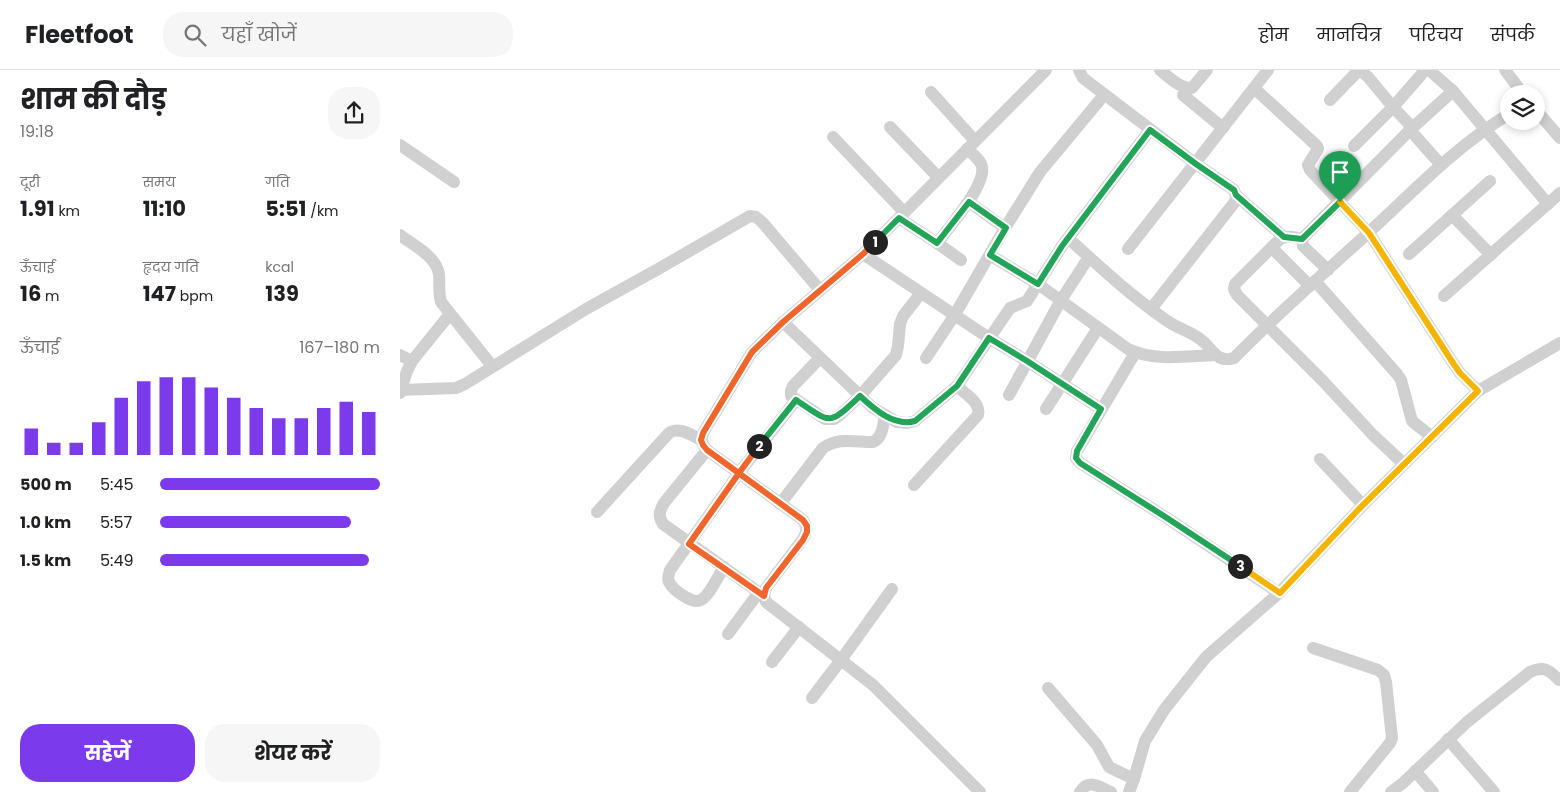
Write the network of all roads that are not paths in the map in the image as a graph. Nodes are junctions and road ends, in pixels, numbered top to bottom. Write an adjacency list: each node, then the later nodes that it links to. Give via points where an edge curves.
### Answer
1 (1046, 70): 28 (street)
2 (1079, 70): 14 (street, via 1083,78)
3 (1160, 70): 4 (street, via 1180,86 1192,88)
4 (1207, 70)
5 (1268, 70): 11 (street)
6 (1360, 70): 16 (street); 17 (street)
7 (1424, 70): 17 (street)
8 (1429, 70): 12 (street)
9 (1505, 70): 10 (street)
10 (1516, 85)
11 (1254, 88): 21 (street); 38 (street, via 1317,146 1308,165 1310,170)
12 (1453, 91): 22 (street); 24 (street)
13 (931, 92): 28 (street)
14 (1104, 95): 23 (street); 42 (street, via 1046,164)
15 (1184, 95): 21 (street)
16 (1330, 100)
17 (1393, 107): 24 (street, via 1409,124); 29 (street)
18 (1500, 119): 22 (street)
19 (1545, 120): 26 (street)
20 (890, 127): 32 (street)
21 (1223, 128): 30 (street)
22 (1484, 129): 31 (street); 39 (street)
23 (1150, 130): 30 (street); 46 (street)
24 (1410, 130): 31 (street); 38 (street)
25 (833, 137): 40 (street)
26 (1560, 138)
27 (400, 144): 34 (street)
28 (971, 145): 32 (street); 37 (street, via 983,168)
29 (1354, 146)
30 (1196, 164): 36 (street, via 1234,190); 50 (street)
31 (1441, 166): 43 (street)
32 (938, 177): 40 (street)
33 (1490, 181): 41 (street)
34 (454, 182)
35 (1560, 193): 39 (street)
36 (1236, 195): 45 (street); 64 (street, via 1234,203)
37 (969, 202): 42 (street); 48 (street)
38 (1340, 202): 43 (street); 47 (street)
39 (1548, 204): 54 (street)
40 (902, 215): 48 (street); 51 (street)
41 (1452, 215): 52 (street); 54 (street)
42 (1006, 228): 53 (street)
43 (1369, 233): 57 (street); 83 (street, via 1453,363)
44 (400, 235): 65 (street, via 436,265 440,302)
45 (1284, 237): 47 (street); 49 (street)
46 (1068, 238): 55 (street); 58 (street)
47 (1302, 239): 57 (street, via 1303,246)
48 (937, 243): 56 (street)
49 (1272, 248): 59 (street); 68 (street, via 1235,284 1234,289)
50 (1128, 249)
51 (863, 254): 60 (street); 61 (street)
52 (1409, 254)
53 (990, 255): 58 (street); 66 (street)
54 (1491, 255): 62 (street)
55 (1089, 257): 63 (street); 64 (street)
56 (961, 260)
57 (1328, 270): 59 (street)
58 (1038, 284): 63 (street); 70 (street, via 1026,301 1010,308)
59 (1312, 284): 68 (street); 90 (street, via 1397,374 1412,421)
60 (820, 290): 67 (street); 79 (street, via 762,222 756,216 750,216)
61 (921, 293): 66 (street); 85 (street, via 903,316 896,355)
62 (1444, 296)
63 (1061, 300): 69 (street); 78 (street)
64 (1151, 309): 74 (street, via 1200,339)
65 (450, 314): 77 (street); 79 (street)
66 (954, 316): 70 (street); 76 (street)
67 (783, 322): 75 (street); 91 (street, via 752,352 703,433)
68 (1267, 324): 74 (street, via 1234,358 1227,361); 93 (street)
69 (1098, 328): 72 (street); 80 (street)
70 (989, 338): 78 (street); 81 (street)
71 (1560, 343): 83 (street)
72 (1135, 353): 74 (street, via 1166,358); 88 (street)
73 (400, 354): 77 (street)
74 (1215, 355)
75 (820, 358): 85 (street); 86 (street, via 790,391)
76 (926, 358)
77 (412, 361): 82 (street)
78 (1027, 361): 80 (street); 84 (street)
79 (492, 366): 82 (street, via 456,388)
80 (1063, 384): 87 (street); 88 (street)
81 (957, 386): 89 (street, via 915,421 897,422); 95 (street, via 977,404 978,415)
82 (400, 391)
83 (1478, 391): 90 (street)
84 (1009, 395)
85 (860, 396): 86 (street, via 834,419 825,419); 89 (street)
86 (796, 400): 94 (street)
87 (1046, 409)
88 (1101, 409): 102 (street, via 1077,451 1076,458 1080,463)
89 (885, 415): 96 (street, via 878,440 838,441 823,448)
90 (1432, 437): 93 (street)
91 (704, 445): 94 (street); 98 (street, via 673,430); 99 (street, via 660,510 659,518 663,524)
92 (1320, 459): 97 (street)
93 (1404, 464): 97 (street)
94 (739, 473): 96 (street); 99 (street)
95 (914, 485)
96 (780, 504): 103 (street, via 803,520 807,532)
97 (1363, 505): 102 (street)
98 (598, 512)
99 (689, 544): 100 (street); 100 (street, via 668,576 669,582 689,600 702,600)
100 (724, 567): 103 (street)
101 (892, 589): 107 (street)
102 (1280, 593): 114 (street, via 1206,657 1164,710 1145,741)
103 (761, 594): 104 (street, via 766,602); 105 (street)
104 (799, 627): 107 (street); 108 (street)
105 (728, 634)
106 (1313, 648): 120 (street, via 1378,670 1386,682 1392,738)
107 (841, 660): 111 (street); 116 (street, via 873,685)
108 (772, 662)
109 (1559, 680): 112 (street, via 1546,669 1530,672)
110 (1048, 688): 114 (street, via 1097,745 1109,767)
111 (812, 698)
112 (1448, 739): 113 (street); 122 (street)
113 (1415, 771): 115 (street); 121 (street)
114 (1134, 778): 119 (street)
115 (1398, 790)
116 (980, 792)
117 (1080, 792): 118 (street, via 1089,784)
118 (1111, 792)
119 (1129, 792)
120 (1350, 792)
121 (1433, 792)
122 (1494, 792)

